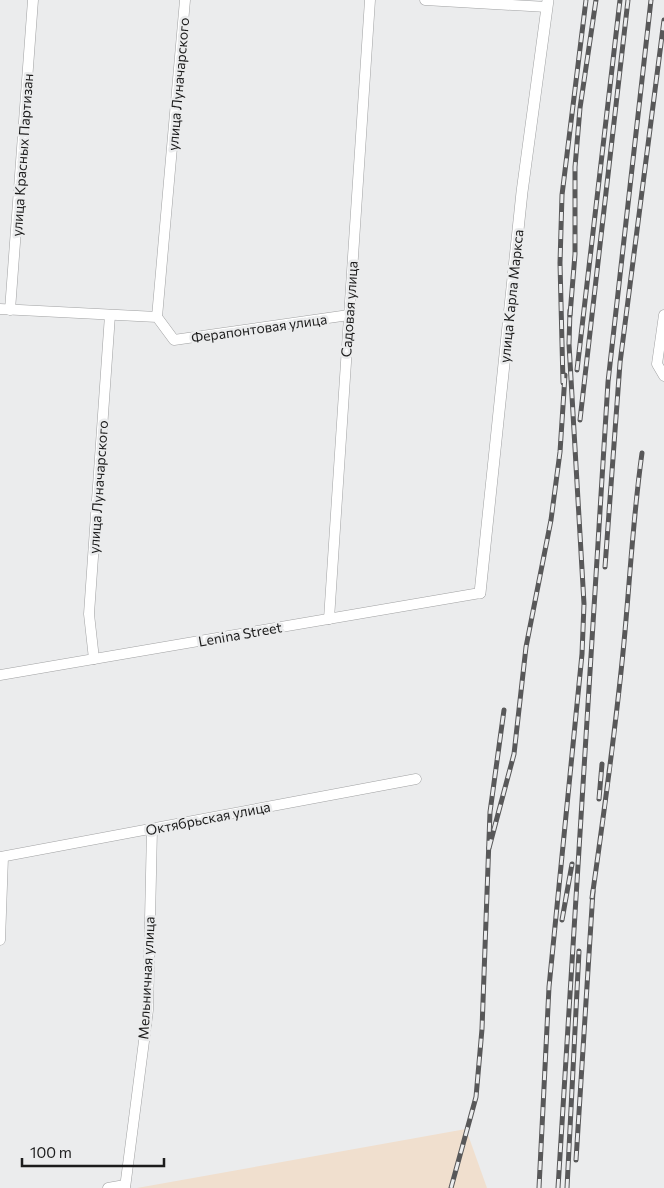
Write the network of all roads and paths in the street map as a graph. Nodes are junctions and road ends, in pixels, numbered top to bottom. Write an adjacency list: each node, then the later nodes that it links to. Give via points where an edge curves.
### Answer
1 (33, 0): 6 (street, улица Красных Партизан)
2 (185, 0): 10 (street, улица Луначарского)
3 (370, 0): 8 (street, Садовая улица)
4 (425, 0): 5 (street)
5 (547, 3): 12 (street, улица Карла Маркса, via 522,192)
6 (5, 310): 7 (street)
7 (110, 315): 10 (street); 14 (street, улица Луначарского, via 89,614)
8 (349, 315): 10 (street, Ферапонтовая улица, via 174,340); 13 (street, Садовая улица)
9 (664, 315): 11 (street, via 657,364)
10 (157, 317)
11 (664, 376)
12 (480, 593): 13 (street, Lenina Street)
13 (329, 619): 14 (street, Lenina Street)
14 (94, 659): 15 (street, Lenina Street)
15 (0, 675)
16 (416, 779): 17 (street, Октябрьская улица)
17 (152, 829): 18 (street, Октябрьская улица); 20 (street, Мельничная улица, via 148,1010)
18 (1, 857): 19 (street)
19 (0, 940)
20 (125, 1187): 21 (street)
21 (108, 1188)

